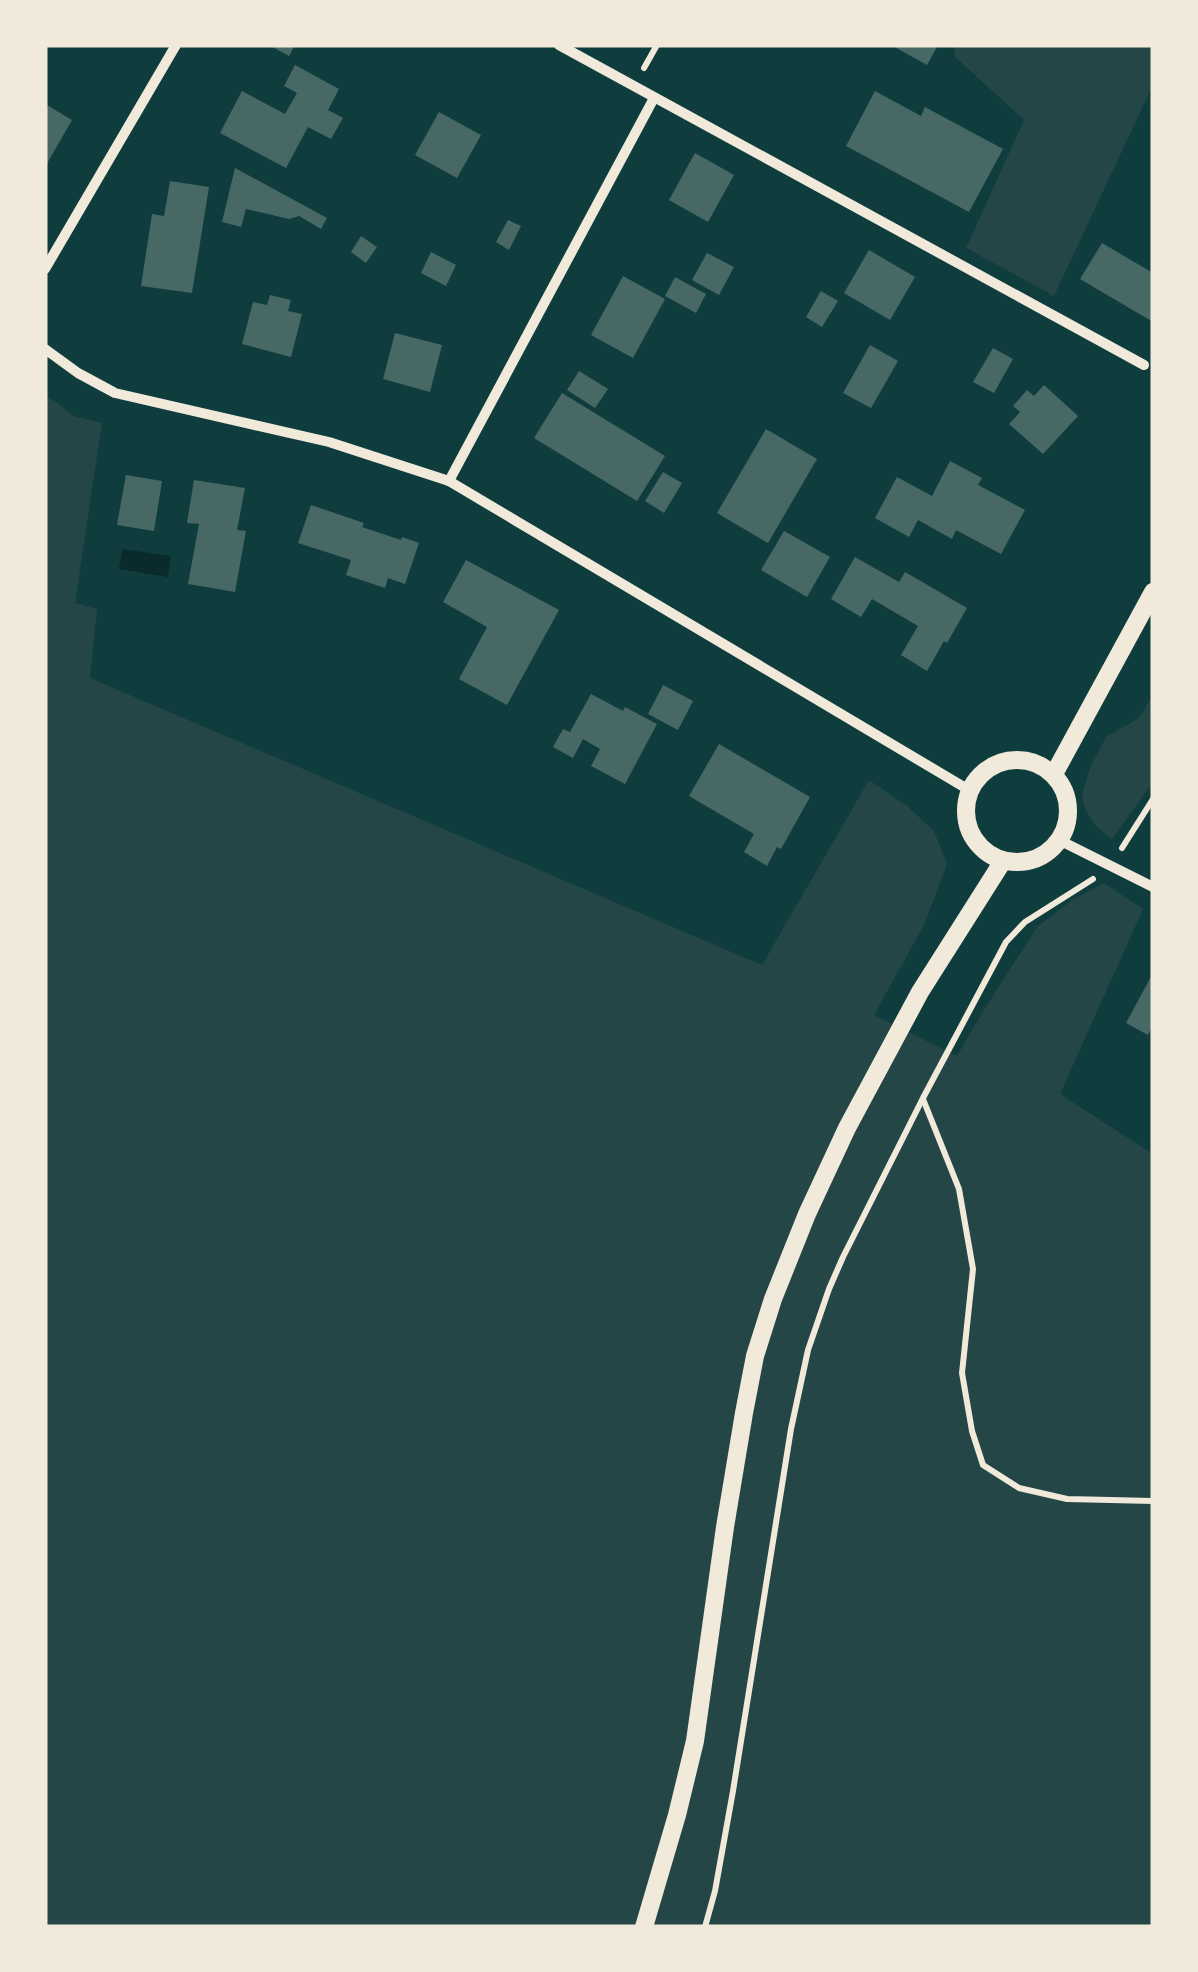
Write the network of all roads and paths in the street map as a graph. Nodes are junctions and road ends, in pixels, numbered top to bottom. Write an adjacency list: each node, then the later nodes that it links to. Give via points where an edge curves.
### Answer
1 (176, 45): 4 (street)
2 (559, 45): 3 (street)
3 (654, 98): 6 (street); 7 (street)
4 (45, 269)
5 (45, 349): 7 (street, via 115,394 329,442)
6 (1144, 365)
7 (449, 481): 10 (street)
8 (1153, 592): 9 (street)
9 (1054, 774): 10 (street, via 1037,763 1007,760 989,767); 12 (street, via 1069,812)
10 (969, 790): 13 (street, via 969,830)
11 (1153, 799): 14 (path)
12 (1059, 840): 13 (street, via 1036,859); 14 (street)
13 (1003, 861): 18 (street, via 920,992 847,1128 773,1300 744,1413 695,1741)
14 (1108, 864): 15 (street); 16 (path, via 1006,942)
15 (1153, 886)
16 (923, 1098): 17 (path, via 959,1189 974,1269 962,1373 983,1465 1019,1488 1068,1499); 19 (path, via 843,1258 808,1350)
17 (1153, 1501)
18 (644, 1927)
19 (705, 1927)

